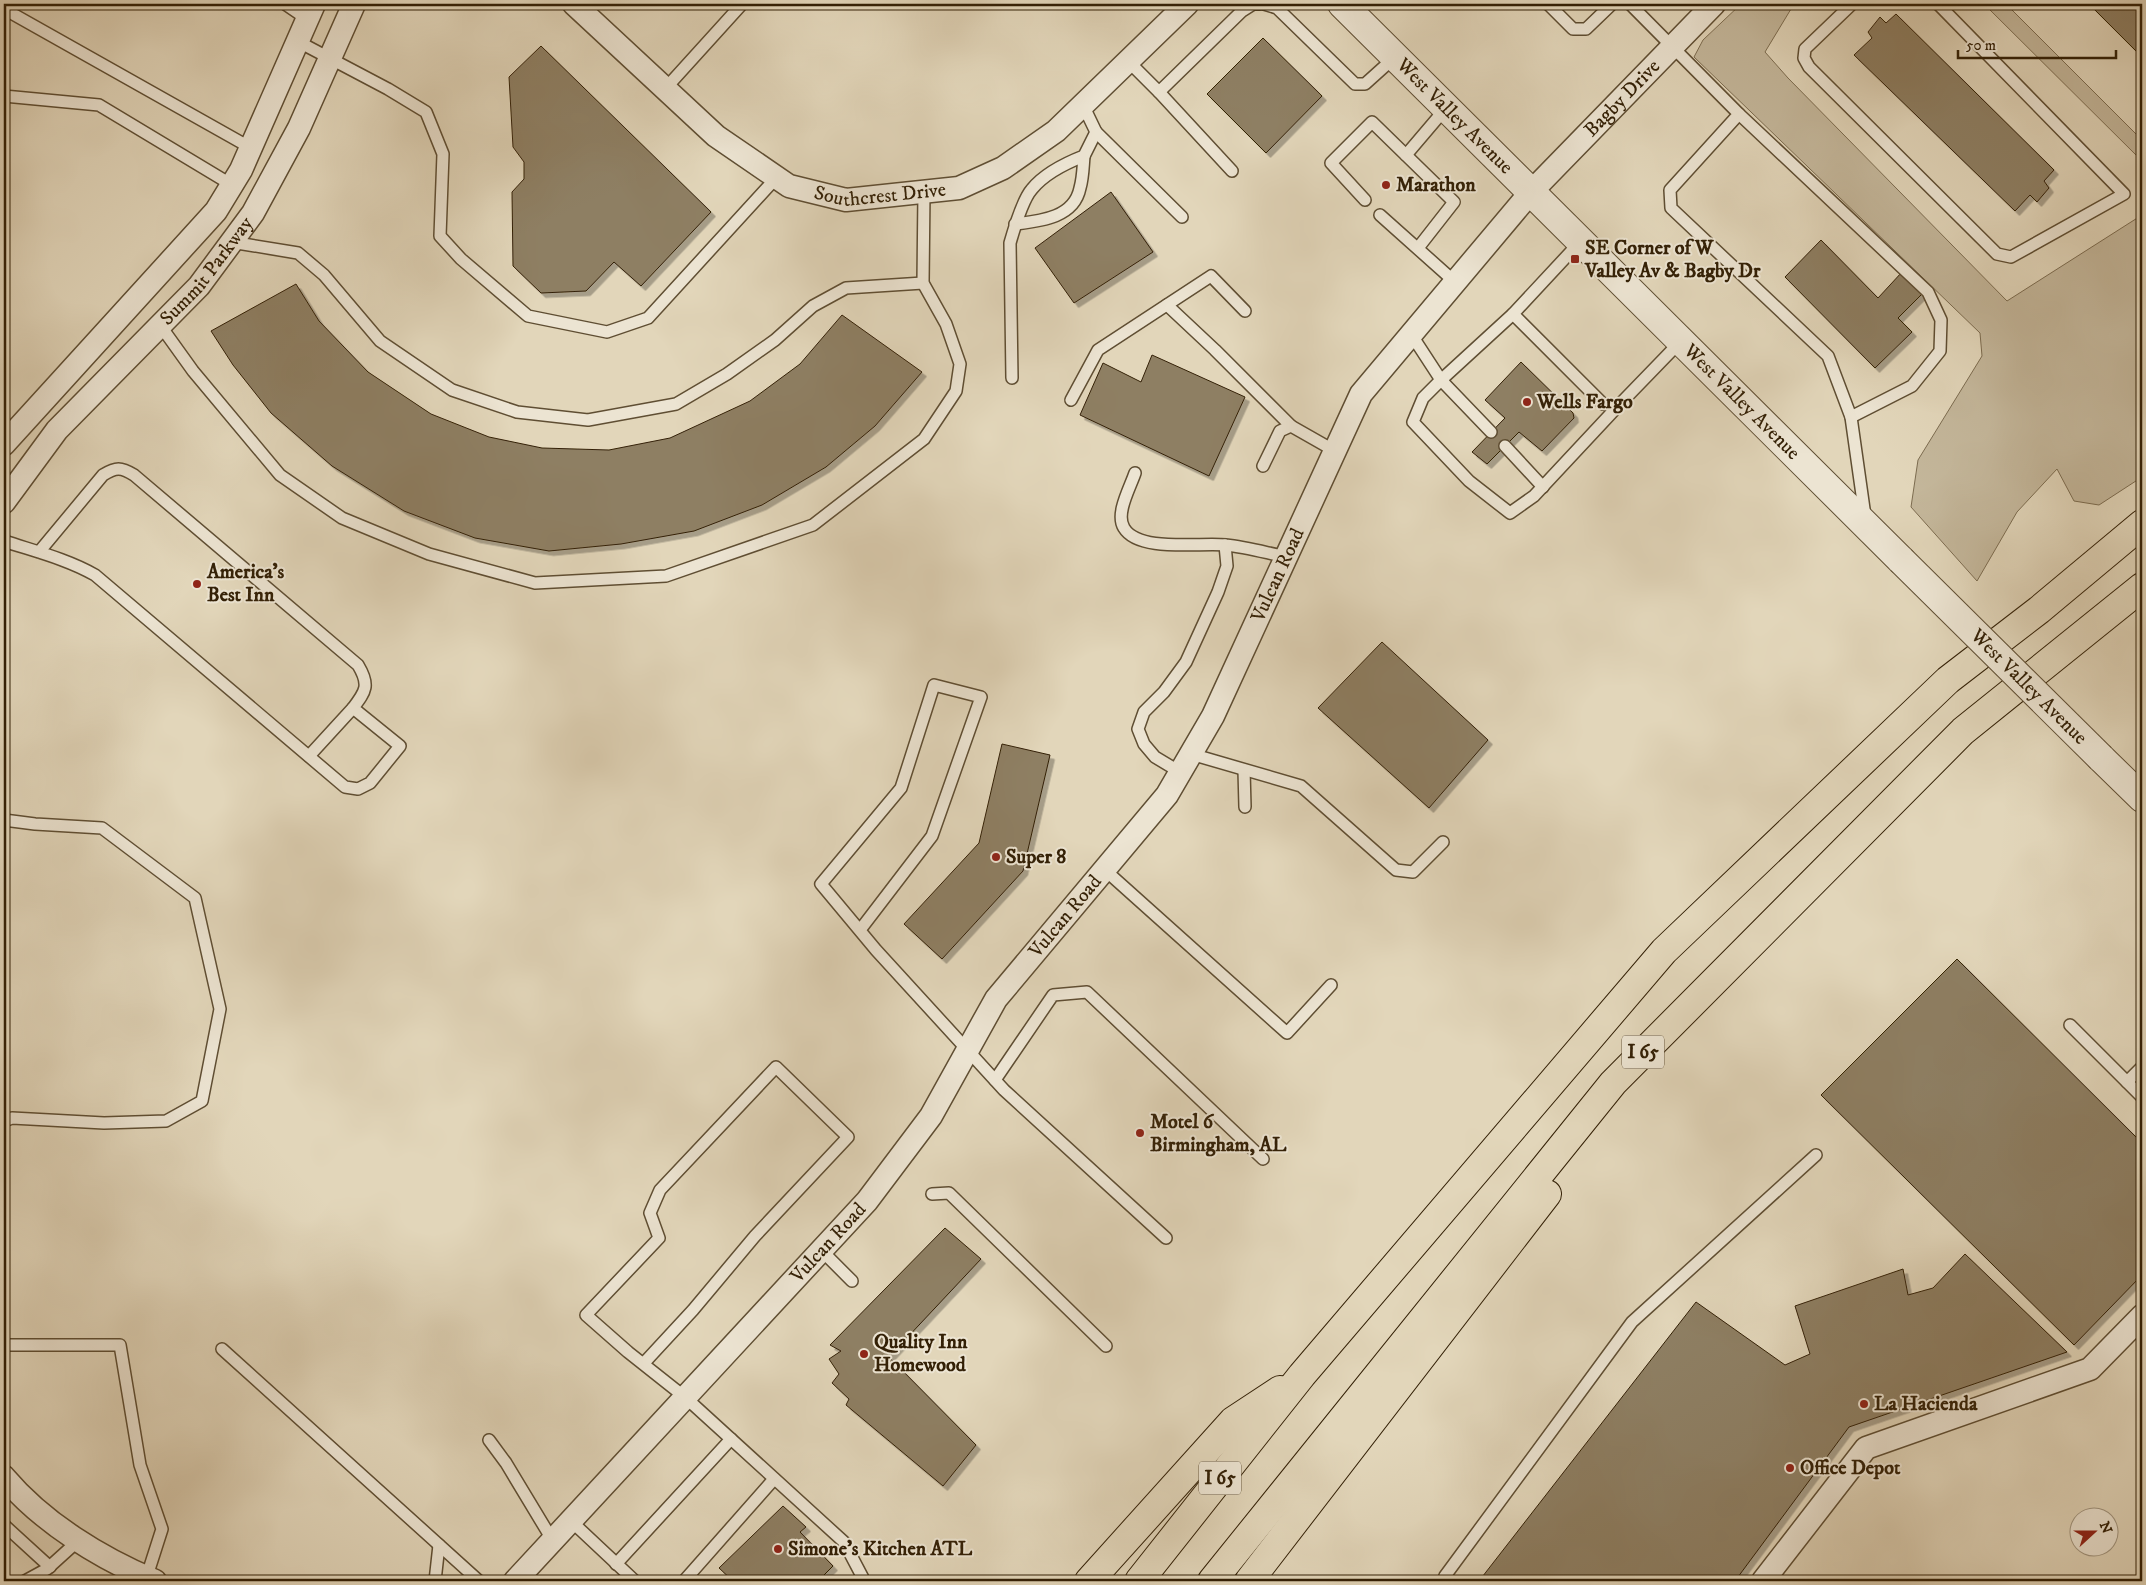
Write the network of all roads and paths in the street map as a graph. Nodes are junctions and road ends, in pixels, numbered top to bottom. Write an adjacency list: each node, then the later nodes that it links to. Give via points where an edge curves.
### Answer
1 (285, 4): 16 (lane)
2 (354, 4): 20 (street, Summit Parkway)
3 (574, 4): 22 (street, Southcrest Drive)
4 (742, 4): 22 (lane)
5 (1187, 4): 21 (street, Southcrest Drive)
6 (1260, 4): 23 (lane, via 1253,4 1242,11)
7 (1264, 4): 19 (lane, via 1276,8 1355,84 1365,84)
8 (1548, 4): 9 (lane, via 1574,29 1586,30)
9 (1612, 4)
10 (1630, 4): 18 (lane)
11 (1714, 4): 18 (street, Bagby Drive)
12 (1852, 4): 13 (lane, via 1804,48 1804,58 1809,67 1997,254 2011,257 2124,194)
13 (1938, 4)
14 (1348, 6): 19 (street, West Valley Avenue)
15 (4, 9): 29 (lane)
16 (311, 11): 17 (street, Summit Parkway)
17 (298, 41): 20 (lane); 29 (street, Summit Parkway)
18 (1673, 47): 27 (lane); 36 (street, Bagby Drive)
19 (1395, 57): 26 (street, West Valley Avenue)
20 (330, 58): 33 (lane, via 426,112 443,154 440,236 461,259 528,316 607,332 648,318); 41 (street, Summit Parkway, via 299,128 253,213)
21 (1128, 61): 23 (lane); 25 (street, Southcrest Drive)
22 (665, 89): 33 (street, Southcrest Drive, via 716,136)
23 (1159, 92): 32 (lane)
24 (4, 96): 34 (lane, via 99,105)
25 (1083, 105): 28 (lane); 35 (street, Southcrest Drive, via 1056,131 1003,168 958,188)
26 (1446, 108): 30 (lane); 36 (street, West Valley Avenue)
27 (1738, 114): 56 (lane, via 1670,190 1671,208 1828,356); 56 (lane, via 1928,292 1941,320 1940,351 1912,386)
28 (1096, 132): 31 (lane); 39 (lane)
29 (251, 148): 34 (street, Summit Parkway)
30 (1406, 155): 37 (lane, via 1372,122 1331,163); 43 (lane, via 1454,202)
31 (1084, 156): 40 (lane, via 1063,165 1031,189); 40 (lane, via 1080,190 1075,202 1050,220)
32 (1232, 171)
33 (776, 178): 35 (street, Southcrest Drive, via 789,186 846,200)
34 (232, 185): 59 (street, Summit Parkway, via 216,211)
35 (924, 192): 45 (lane)
36 (1530, 193): 42 (street, West Valley Avenue); 44 (street, Vulcan Road)
37 (1365, 200)
38 (1380, 215): 43 (lane)
39 (1182, 218)
40 (1015, 224): 52 (lane, via 1010,243)
41 (232, 242): 45 (lane, via 298,253 324,275 380,341 452,390 516,412 588,420 676,404 727,374 776,340 813,306 846,288); 49 (street, Summit Parkway, via 199,286)
42 (1580, 242): 48 (lane); 51 (street, West Valley Avenue)
43 (1418, 248): 44 (lane)
44 (1455, 282): 50 (street, Vulcan Road)
45 (923, 283): 49 (lane, via 946,324 960,364 956,391 924,439 814,526 666,576 535,582 429,554 342,518 280,475 193,371)
46 (1167, 305): 47 (lane, via 1211,276); 54 (lane, via 1098,350); 57 (lane)
47 (1245, 311)
48 (1513, 314): 53 (lane); 55 (lane, via 1603,404)
49 (160, 325): 65 (street, Summit Parkway, via 58,430)
50 (1411, 334): 53 (lane); 61 (street, Vulcan Road, via 1361,394)
51 (1680, 342): 55 (lane); 67 (street, West Valley Avenue)
52 (1012, 378)
53 (1441, 380): 58 (lane); 64 (lane, via 1423,398 1413,422 1468,481 1510,513)
54 (1071, 400)
55 (1619, 405): 64 (lane)
56 (1851, 417): 67 (lane)
57 (1291, 426): 61 (lane); 62 (lane, via 1280,431)
58 (1491, 432)
59 (4, 444)
60 (1505, 446): 64 (lane)
61 (1335, 451): 71 (street, Vulcan Road)
62 (1263, 466)
63 (1135, 473): 69 (lane, via 1120,516 1124,528 1131,535 1163,545)
64 (1542, 487)
65 (4, 502)
66 (2142, 524): 103 (highway, I 65, via 1948,680 1664,950)
67 (1866, 525): 77 (street, West Valley Avenue, bridge)
68 (4, 541): 70 (lane)
69 (1226, 545): 71 (lane); 75 (lane, via 1227,566 1186,662 1144,712 1138,729 1154,758)
70 (39, 552): 73 (lane, via 103,475 113,468 122,468 134,474 358,665 366,684 364,694); 74 (lane, via 95,575)
71 (1286, 557): 75 (street, Vulcan Road, via 1213,716)
72 (2142, 587): 88 (highway, I 65, via 1963,730)
73 (353, 708): 74 (lane); 74 (lane, via 400,746 370,783 358,788 345,787)
74 (309, 756)
75 (1186, 763): 76 (lane); 81 (street, Vulcan Road, via 1167,795)
76 (1244, 770): 78 (lane); 80 (lane, via 1302,786 1396,870 1413,872)
77 (2142, 798)
78 (1245, 807)
79 (4, 820): 91 (lane, via 102,828 195,898 220,1009 202,1101 166,1121 104,1123 12,1118)
80 (1443, 842)
81 (1105, 870): 83 (lane, via 1286,1033); 85 (street, Vulcan Road, via 996,999)
82 (860, 930): 82 (lane, via 821,884 901,788 934,685 981,697 932,836); 85 (lane)
83 (1330, 985)
84 (2070, 1026): 89 (lane)
85 (968, 1050): 87 (lane); 96 (street, Vulcan Road, via 931,1116 867,1201)
86 (2142, 1067): 89 (lane)
87 (995, 1080): 93 (lane, via 1053,995 1086,992); 95 (lane)
88 (1613, 1082): 126 (highway, I 65); 127 (highway, via 1555,1184)
89 (2127, 1082): 90 (lane)
90 (2142, 1097)
91 (4, 1121)
92 (1816, 1155): 128 (lane, via 1632,1322)
93 (1263, 1159)
94 (932, 1194): 100 (lane, via 950,1194)
95 (1166, 1238)
96 (821, 1250): 97 (lane); 104 (street, Vulcan Road)
97 (852, 1281)
98 (2142, 1316): 129 (street, via 2090,1369 1866,1448)
99 (4, 1345): 116 (lane, via 120,1345 140,1465 162,1528)
100 (1106, 1346)
101 (222, 1348): 113 (lane)
102 (644, 1363): 102 (lane, via 586,1315 659,1238 650,1213 660,1190 776,1067 848,1137 755,1236); 104 (lane)
103 (1302, 1375): 124 (highway, via 1233,1421); 125 (highway, I 65)
104 (686, 1398): 105 (lane); 109 (street, Vulcan Road)
105 (731, 1439): 107 (lane); 114 (lane)
106 (489, 1440): 112 (lane)
107 (774, 1479): 122 (lane); 123 (lane, via 844,1542)
108 (6, 1485): 111 (street)
109 (571, 1521): 112 (street, Vulcan Road); 114 (lane)
110 (4, 1524): 115 (lane)
111 (79, 1540): 115 (lane); 116 (street)
112 (553, 1541): 120 (street, Vulcan Road)
113 (439, 1545): 118 (lane); 119 (lane)
114 (616, 1564): 121 (lane)
115 (50, 1567): 117 (lane)
116 (149, 1580)
117 (25, 1581)
118 (436, 1581)
119 (480, 1581)
120 (515, 1581)
121 (635, 1581)
122 (684, 1581)
123 (862, 1581)
124 (1090, 1581)
125 (1139, 1581)
126 (1212, 1581)
127 (1249, 1581)
128 (1443, 1581)
129 (1763, 1581)

